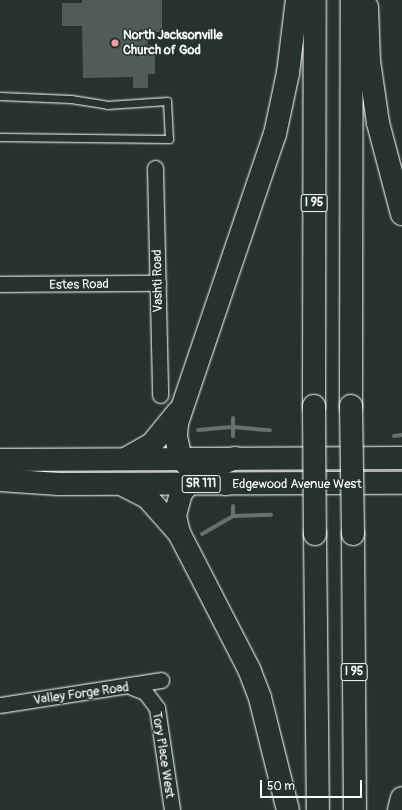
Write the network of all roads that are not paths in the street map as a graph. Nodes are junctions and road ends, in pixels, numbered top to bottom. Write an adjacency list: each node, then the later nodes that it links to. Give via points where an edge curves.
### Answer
1 (297, 0): 12 (main road, via 288,73 275,134)
2 (315, 0): 29 (main road, I 95, bridge, via 314,406)
3 (352, 0): 30 (main road, I 95, bridge, via 351,406)
4 (367, 0): 8 (main road, via 372,92 384,153)
5 (0, 96): 6 (lane, via 71,99 107,105 167,101 169,139)
6 (0, 137)
7 (155, 168): 9 (street, Vashti Road)
8 (402, 214)
9 (158, 283): 10 (street, Estes Road); 11 (street, Vashti Road)
10 (0, 284)
11 (160, 395)
12 (183, 405): 13 (main road, via 176,437); 16 (main road, via 152,444)
13 (181, 458): 14 (main road, Edgewood Avenue West / SR 111); 16 (main road, Edgewood Avenue West / SR 111); 18 (main road)
14 (235, 458): 15 (main road, Edgewood Avenue West / SR 111); 18 (main road)
15 (402, 458)
16 (125, 459): 17 (main road, Edgewood Avenue West / SR 111)
17 (0, 460)
18 (192, 479): 20 (main road, Edgewood Avenue West / SR 111, via 226,484); 21 (main road, SR 111); 22 (main road, via 177,504 175,516)
19 (0, 480): 21 (main road, SR 111)
20 (402, 483)
21 (121, 484): 22 (main road, via 147,497)
22 (179, 532): 28 (main road, via 249,669 260,698)
23 (161, 680): 24 (street, Valley Forge Road)
24 (132, 687): 25 (street, Valley Forge Road); 27 (street, Tory Place West, via 145,692 157,708)
25 (0, 706)
26 (402, 798): 31 (main road)
27 (172, 810)
28 (288, 810)
29 (318, 810)
30 (355, 810)
31 (399, 810)

